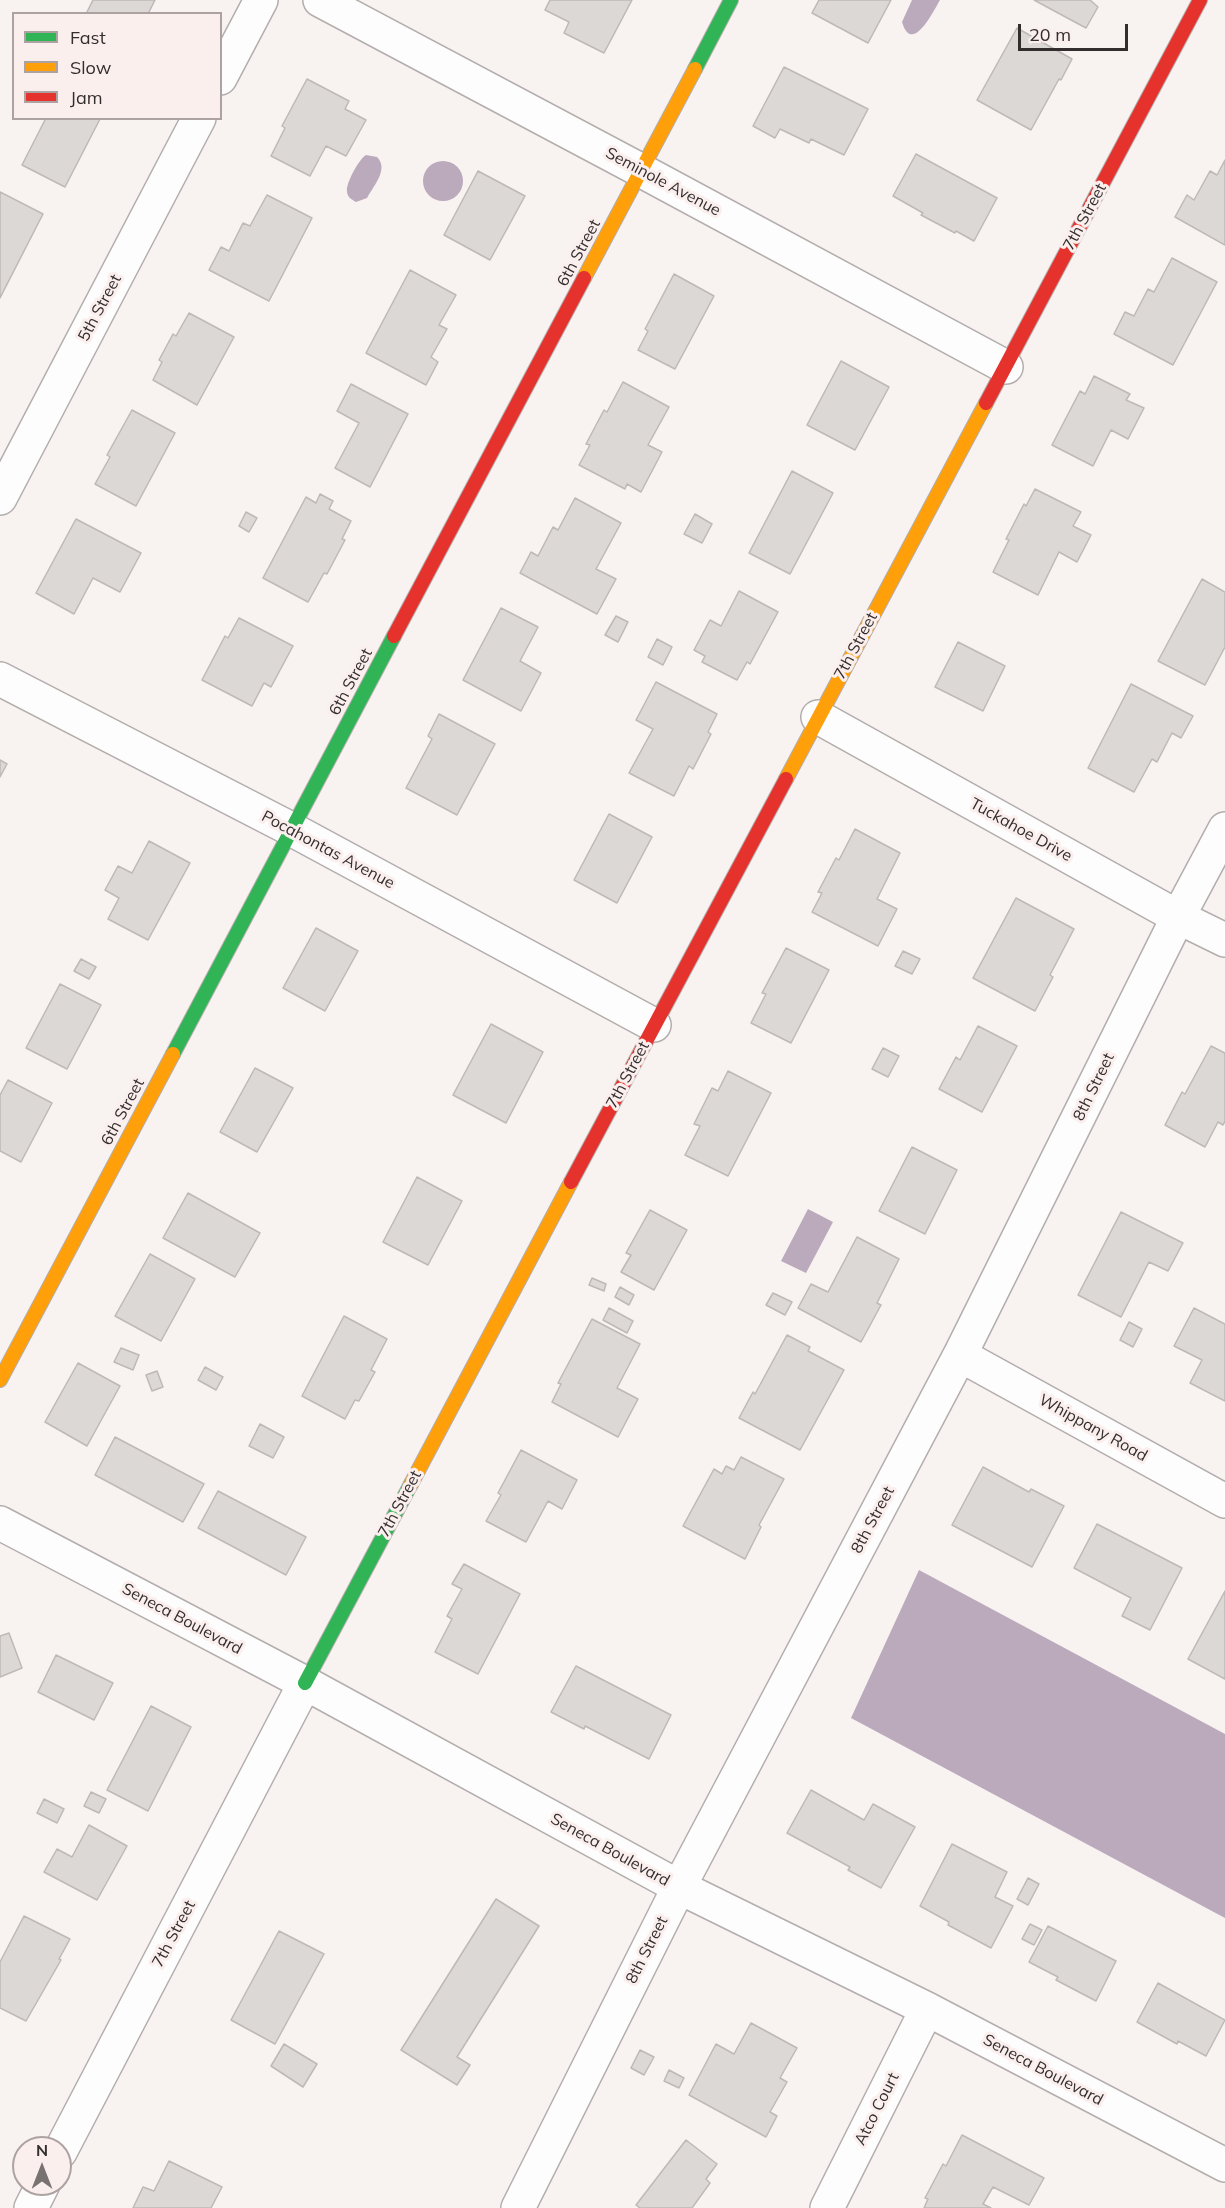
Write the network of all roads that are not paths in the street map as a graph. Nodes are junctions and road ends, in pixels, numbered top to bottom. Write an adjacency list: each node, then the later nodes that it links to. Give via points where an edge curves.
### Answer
1 (261, 0): 5 (street)
2 (320, 0): 7 (street, Seminole Avenue)
3 (731, 0): 7 (street, 6th Street)
4 (1200, 0): 8 (street, 7th Street)
5 (222, 74)
6 (198, 120): 9 (street, 5th Street)
7 (642, 171): 8 (street, Seminole Avenue); 12 (street, 6th Street)
8 (1006, 367): 11 (street, 7th Street)
9 (0, 498)
10 (0, 679): 12 (street, Pocahontas Avenue)
11 (818, 717): 14 (street, Tuckahoe Drive); 16 (street, 7th Street)
12 (291, 829): 16 (street, Pocahontas Avenue); 18 (street, 6th Street)
13 (1225, 830): 14 (street, 8th Street)
14 (1178, 917): 15 (street, Tuckahoe Drive); 17 (street, 8th Street)
15 (1225, 940)
16 (654, 1025): 21 (street, 7th Street)
17 (960, 1355): 19 (street, Whippany Road); 22 (street, 8th Street)
18 (0, 1380)
19 (1225, 1500)
20 (0, 1523): 21 (street, Seneca Boulevard)
21 (305, 1683): 22 (street, Seneca Boulevard); 24 (street, 7th Street)
22 (679, 1887): 23 (street, Seneca Boulevard); 26 (street, 8th Street)
23 (927, 2009): 25 (street, Seneca Boulevard); 27 (street, Atco Court)
24 (68, 2136)
25 (1225, 2165)
26 (518, 2208)
27 (827, 2208)

